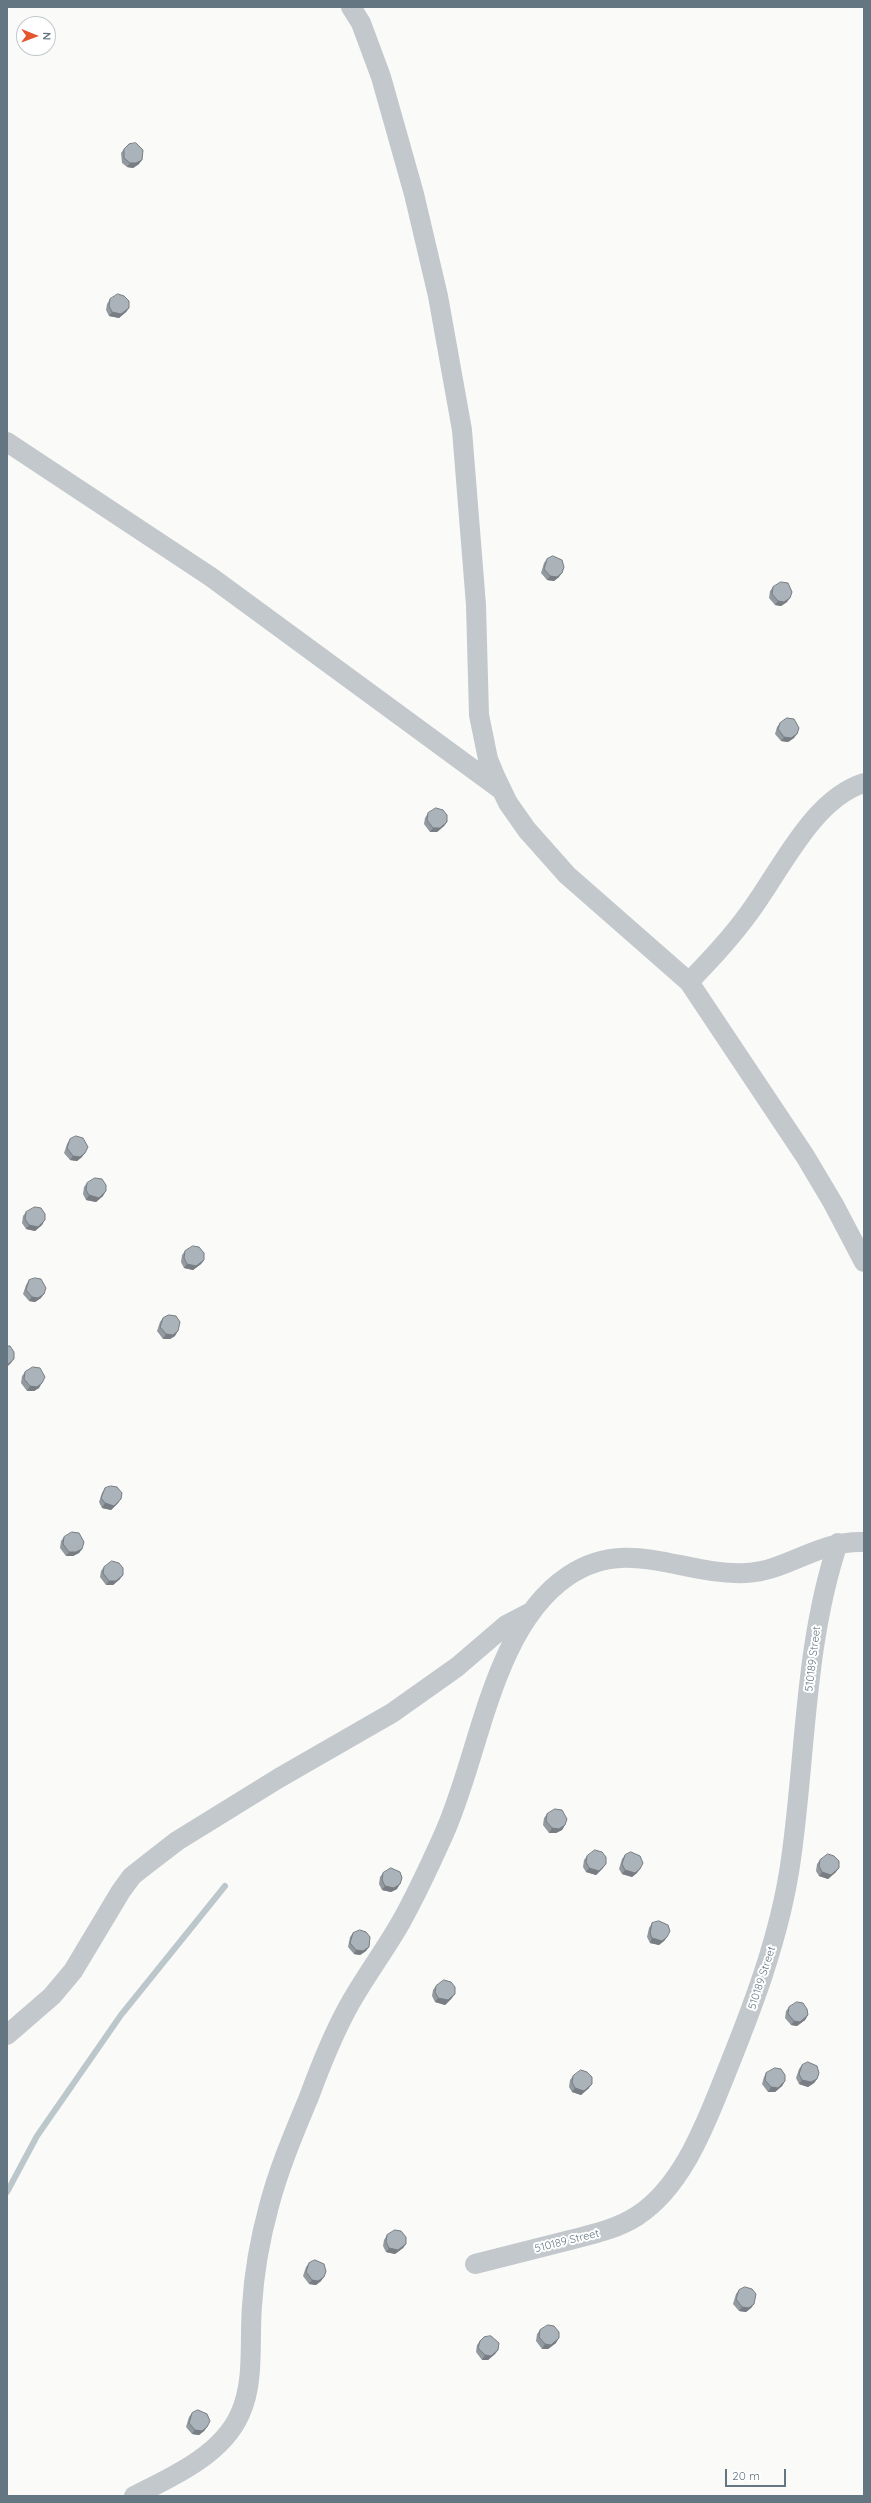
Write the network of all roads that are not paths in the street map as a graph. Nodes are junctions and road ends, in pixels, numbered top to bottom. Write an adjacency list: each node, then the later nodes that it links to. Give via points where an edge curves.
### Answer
1 (351, 7): 4 (street, via 362,23 380,77 414,194 438,296 462,430 470,500 479,715 488,759)
2 (7, 442): 4 (street, via 211,577)
3 (864, 783): 5 (street, via 842,794 812,822 728,941)
4 (502, 791): 5 (street, via 527,830 567,875)
5 (689, 982): 6 (street, via 805,1156 834,1203)
6 (864, 1262)
7 (864, 1542): 8 (street)
8 (838, 1544): 9 (street, via 807,1553 764,1571 747,1573 715,1571 622,1556 606,1558 568,1575 546,1593); 11 (street, 510189 Street, via 820,1605 791,1860 782,1913 751,2010 703,2130 667,2189 652,2205 635,2217 606,2231)
9 (530, 1612): 10 (street, via 506,1625 423,1693 279,1778 177,1841 146,1864 132,1876 121,1891 73,1971 56,1991); 12 (street, via 505,1660 442,1838 403,1919 340,2022 279,2171 261,2239 255,2274 250,2374 240,2415 229,2433 192,2465)
10 (7, 2035)
11 (475, 2264)
12 (134, 2496)

